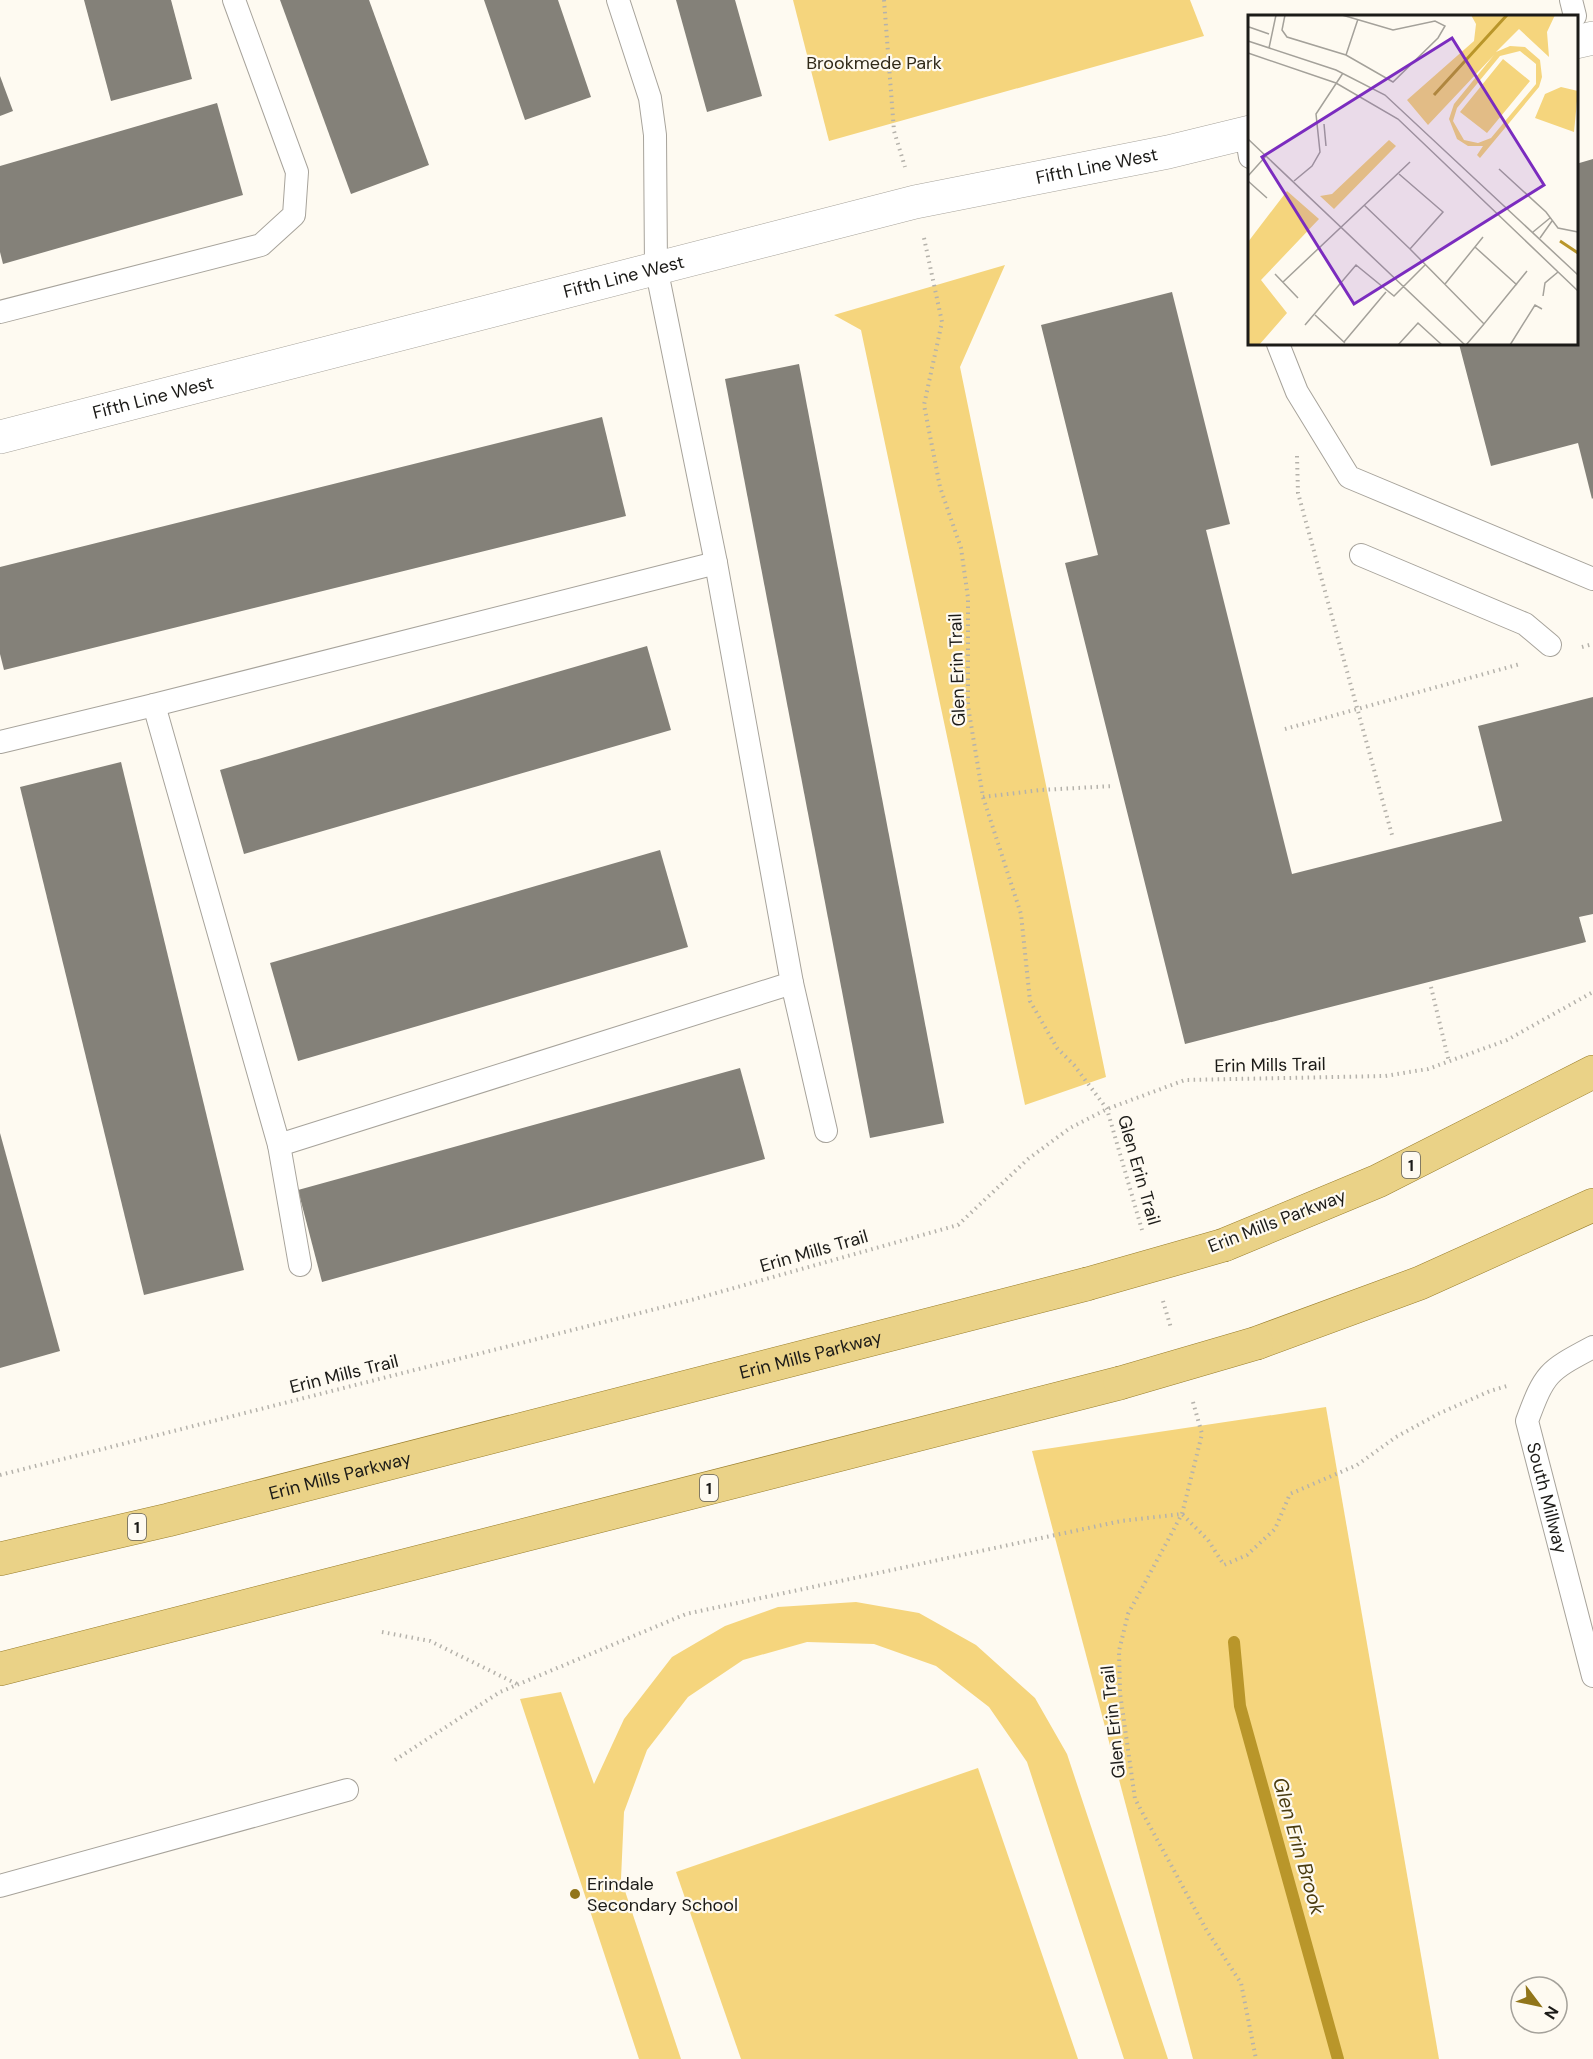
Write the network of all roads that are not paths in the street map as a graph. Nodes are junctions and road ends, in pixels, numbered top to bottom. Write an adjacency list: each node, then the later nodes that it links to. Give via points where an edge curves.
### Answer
1 (234, 0): 7 (lane, via 297,172 294,215 261,244)
2 (618, 0): 6 (lane, via 650,98 655,135)
3 (1570, 0): 4 (lane)
4 (1575, 15)
5 (1248, 141): 6 (street, Fifth Line West, via 1168,152 915,202)
6 (656, 267): 9 (street, Fifth Line West); 11 (lane)
7 (0, 312)
8 (1278, 345): 12 (lane, via 1297,392 1349,477)
9 (0, 436)
10 (1361, 555): 13 (lane, via 1525,624)
11 (716, 563): 14 (lane); 16 (lane)
12 (1593, 579)
13 (1560, 647)
14 (154, 705): 15 (lane); 19 (lane)
15 (0, 742)
16 (792, 983): 18 (lane); 19 (lane)
17 (1593, 1072): 23 (main road, Erin Mills Parkway / 1, bridge, via 1378,1181 1224,1245 1087,1284 168,1520)
18 (826, 1131)
19 (279, 1144): 21 (lane)
20 (1593, 1205): 24 (main road, 1, bridge, via 1420,1283 1257,1343 1120,1383)
21 (300, 1265)
22 (1593, 1347): 25 (lane, South Millway, via 1556,1366 1540,1384 1527,1420)
23 (0, 1559)
24 (0, 1668)
25 (1593, 1676)
26 (347, 1791): 27 (lane)
27 (0, 1886)

